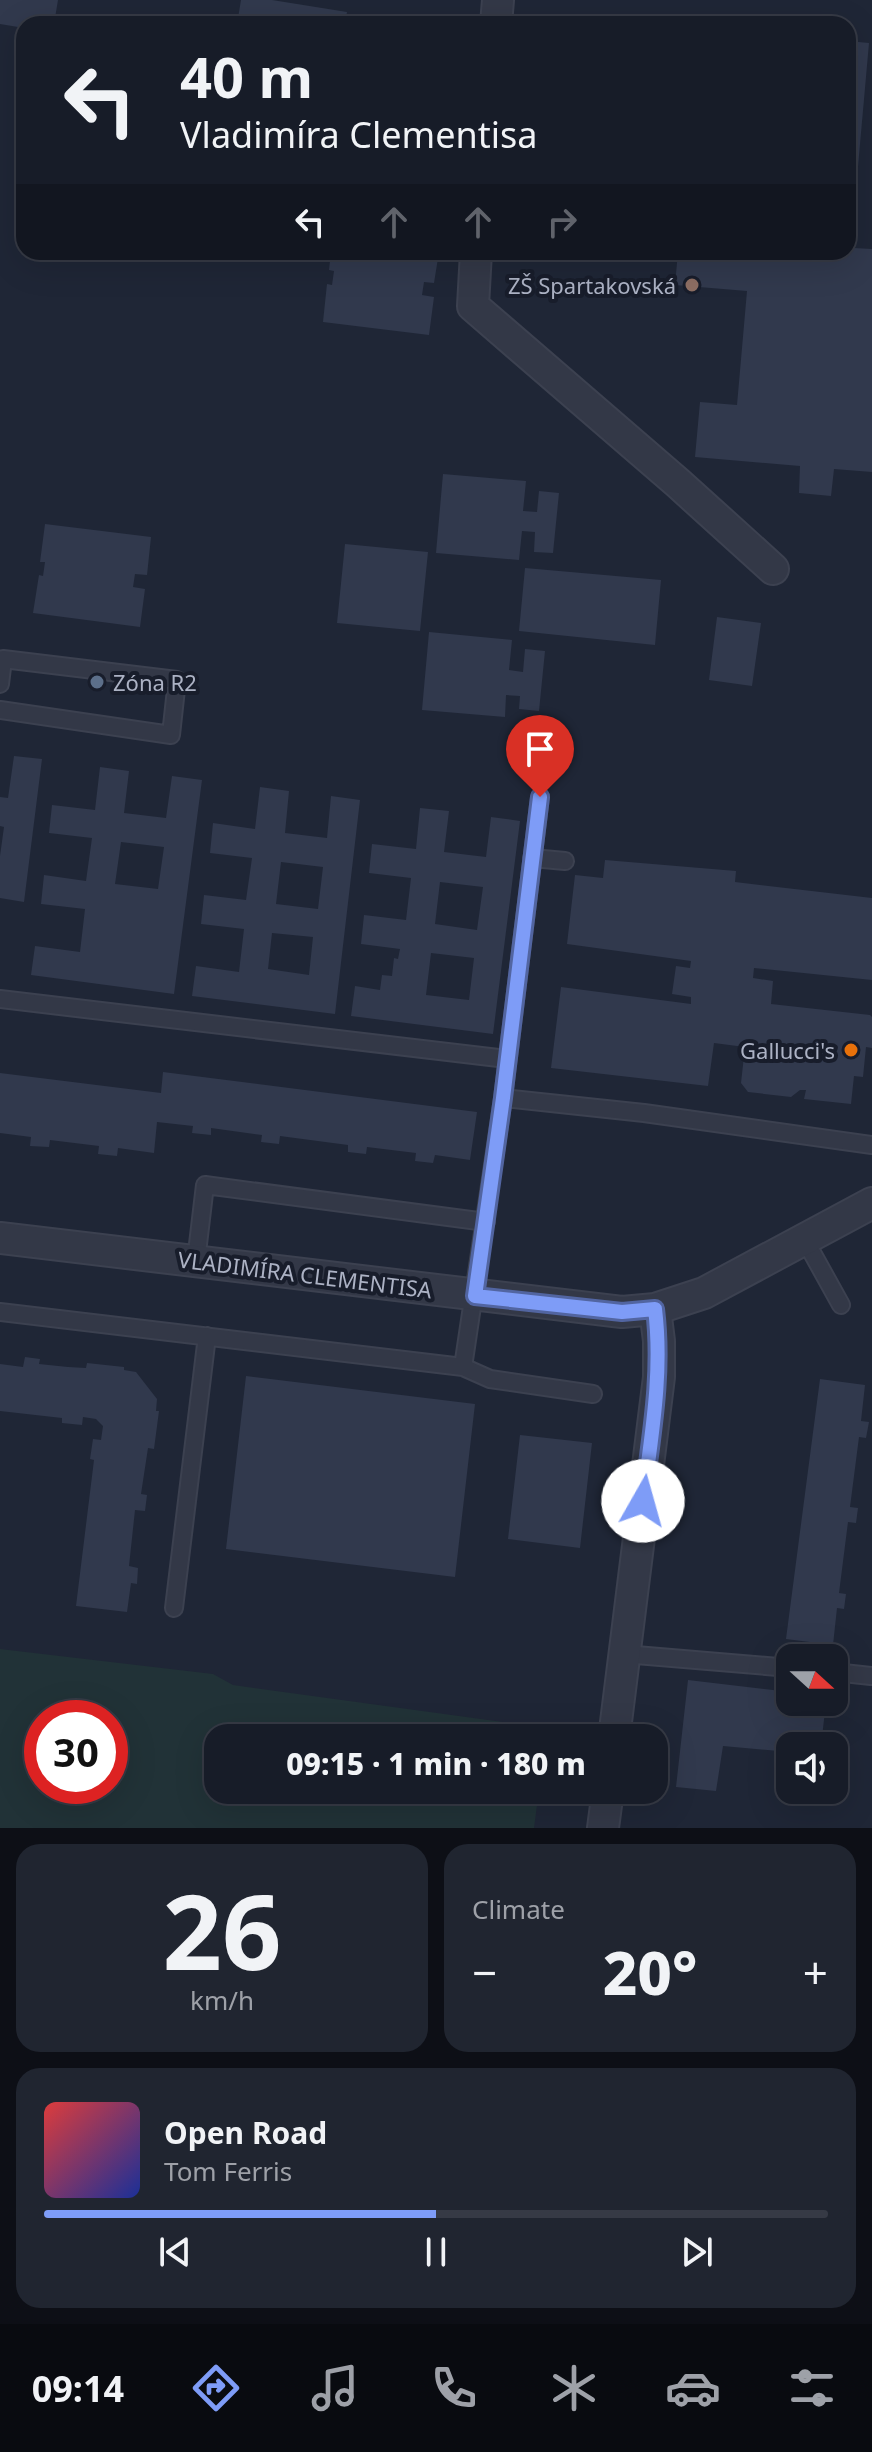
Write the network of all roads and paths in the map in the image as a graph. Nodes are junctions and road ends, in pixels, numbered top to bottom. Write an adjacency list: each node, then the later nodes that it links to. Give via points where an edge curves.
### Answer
1 (476, 260): 2 (street, via 473,306)
2 (773, 569)
3 (0, 684): 4 (lane, via 3,659 177,680 171,735)
4 (0, 710)
5 (540, 797): 6 (lane)
6 (532, 858): 7 (lane); 9 (lane)
7 (565, 861)
8 (0, 999): 9 (lane)
9 (507, 1059): 10 (lane)
10 (503, 1098): 11 (lane); 13 (lane)
11 (872, 1145)
12 (872, 1203): 15 (street, VLADIMÍRA CLEMENTISA)
13 (486, 1222): 16 (lane, via 205,1185); 17 (lane)
14 (0, 1238): 16 (street, VLADIMÍRA CLEMENTISA)
15 (805, 1240): 18 (lane); 19 (street, VLADIMÍRA CLEMENTISA, via 704,1293)
16 (196, 1261): 17 (street, VLADIMÍRA CLEMENTISA)
17 (475, 1296): 19 (street, VLADIMÍRA CLEMENTISA, via 622,1312); 22 (lane)
18 (841, 1305)
19 (655, 1309): 25 (street, via 659,1377)
20 (0, 1312): 21 (lane)
21 (207, 1336): 22 (lane); 24 (lane)
22 (463, 1367): 23 (lane, via 490,1379)
23 (593, 1394)
24 (174, 1608)
25 (624, 1654): 26 (lane); 29 (street)
26 (776, 1667)
27 (848, 1674): 28 (lane)
28 (871, 1676)
29 (616, 1724)
30 (606, 1804): 31 (street)
31 (603, 1828)

